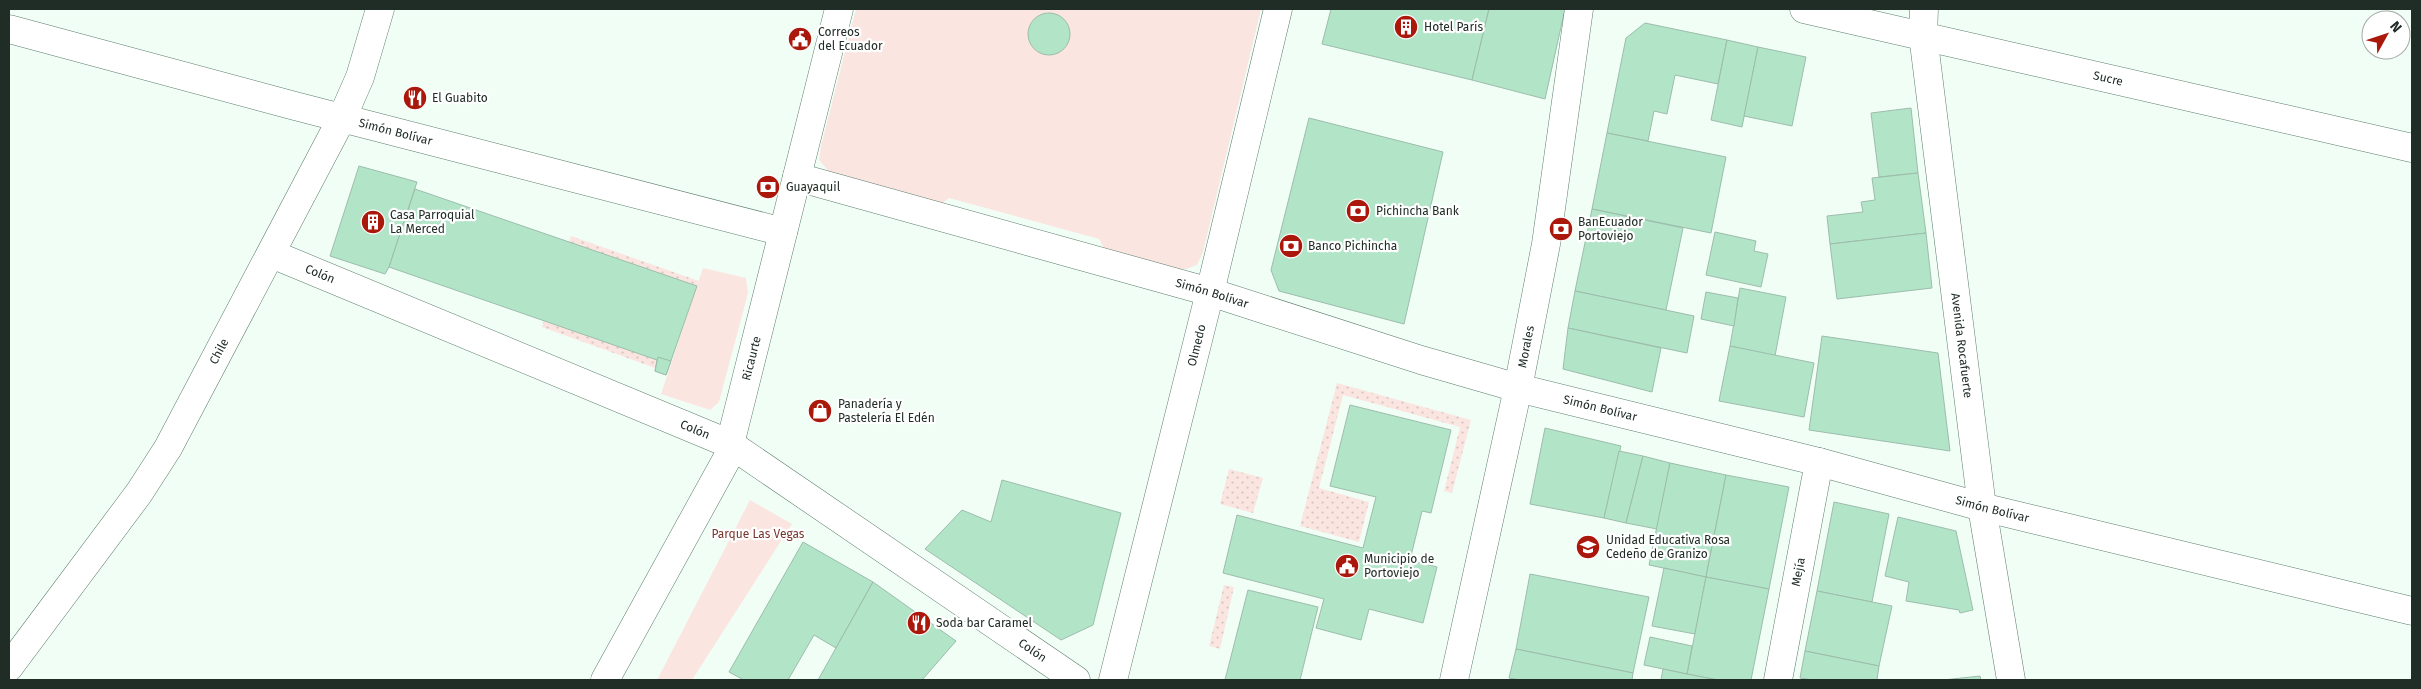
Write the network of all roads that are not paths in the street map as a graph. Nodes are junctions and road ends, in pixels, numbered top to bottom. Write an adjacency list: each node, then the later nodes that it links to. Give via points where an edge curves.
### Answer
1 (380, 9): 8 (street, Chile, via 360,77)
2 (839, 9): 10 (street, Ricaurte)
3 (1278, 9): 13 (street, Olmedo)
4 (1579, 9): 14 (street, Morales, via 1546,244)
5 (1804, 9): 6 (street, Sucre)
6 (1923, 22): 9 (street, Sucre); 17 (street, Avenida Rocafuerte)
7 (9, 29): 8 (street, Simón Bolívar)
8 (342, 118): 11 (street, Simón Bolívar); 12 (street, Chile)
9 (2412, 148)
10 (797, 177): 11 (street, Ricaurte); 13 (street, Simón Bolívar)
11 (783, 232): 15 (street, Ricaurte)
12 (272, 254): 15 (street, Colón); 19 (street, Chile, via 154,472)
13 (1210, 292): 14 (street, Simón Bolívar); 22 (street, Olmedo)
14 (1518, 388): 16 (street, Simón Bolívar); 23 (street, Morales)
15 (732, 445): 20 (street, Colón); 21 (street, Ricaurte)
16 (1820, 462): 17 (street, Simón Bolívar); 24 (street, Mejía)
17 (1982, 507): 18 (street, Simón Bolívar); 25 (street, Avenida Rocafuerte)
18 (2412, 611)
19 (9, 667)
20 (1058, 676)
21 (605, 680)
22 (1113, 680)
23 (1454, 680)
24 (1778, 680)
25 (2011, 680)

